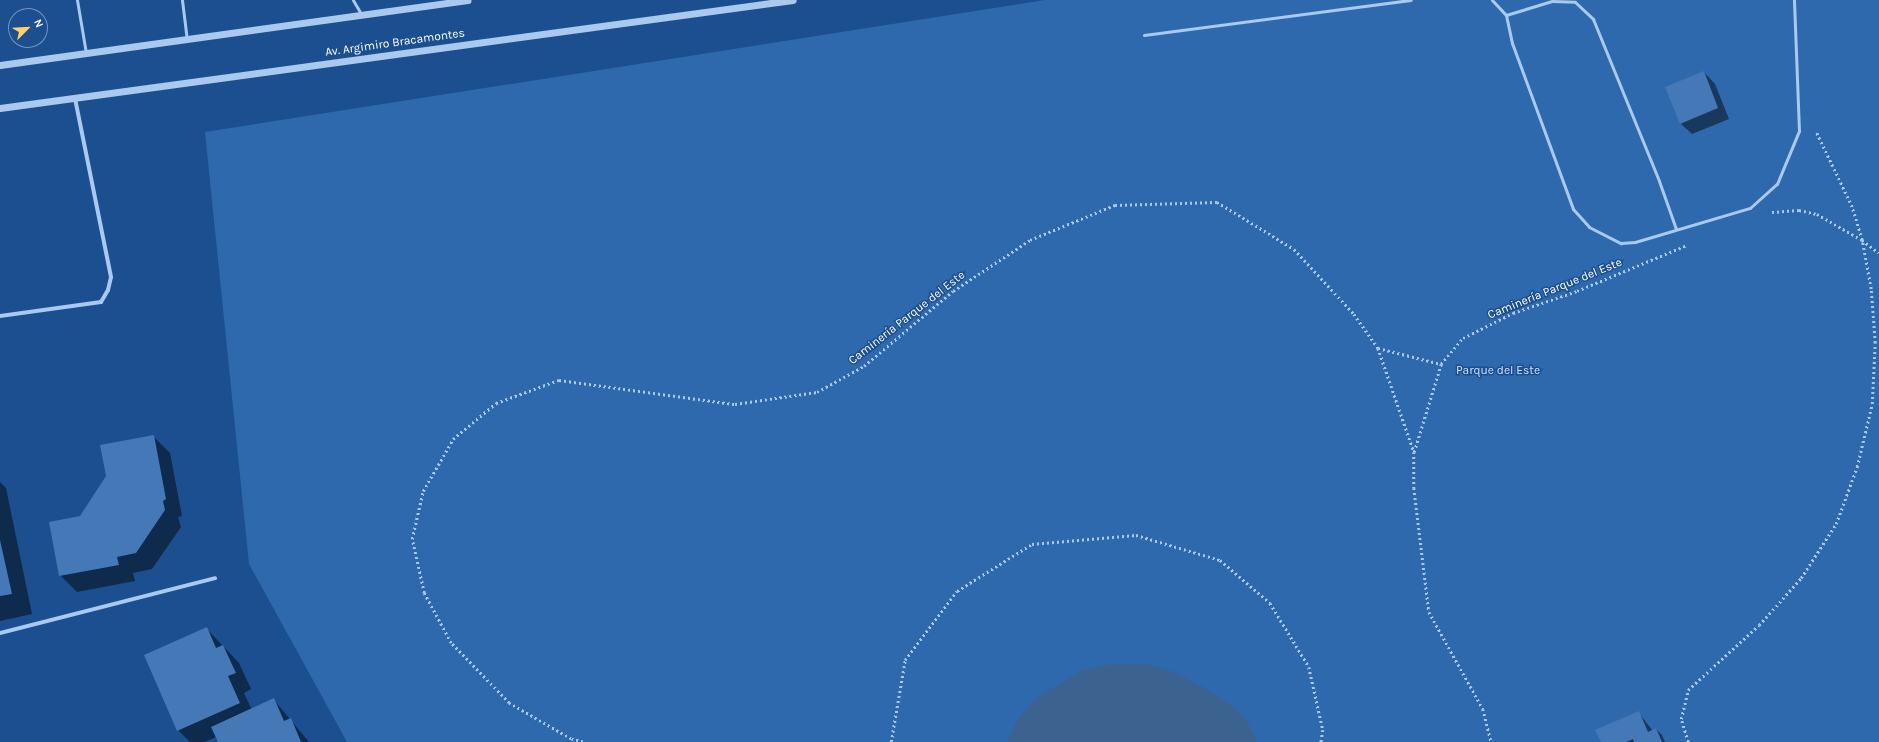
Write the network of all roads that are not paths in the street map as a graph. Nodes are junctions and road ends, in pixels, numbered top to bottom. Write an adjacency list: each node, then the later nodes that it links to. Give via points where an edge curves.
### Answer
1 (77, 0): 14 (lane)
2 (182, 0): 13 (lane)
3 (353, 0): 10 (lane)
4 (467, 0): 10 (street)
5 (793, 0): 16 (street, Av. Argimiro Bracamontes)
6 (1411, 0): 9 (lane)
7 (1492, 0): 11 (lane)
8 (1794, 0): 18 (lane, via 1799,131 1777,184 1750,208 1708,222)
9 (1399, 1): 12 (lane)
10 (362, 14): 13 (street)
11 (1506, 15): 18 (lane, via 1552,0 1575,2 1593,19); 18 (lane, via 1512,43 1573,209 1589,227 1621,243 1635,242)
12 (1144, 35)
13 (187, 38): 14 (street)
14 (86, 53): 15 (street)
15 (0, 65)
16 (75, 98): 17 (street, Av. Argimiro Bracamontes); 19 (street, via 111,277 108,290 101,302)
17 (0, 108)
18 (1676, 229)
19 (0, 316)
20 (216, 578): 21 (street)
21 (0, 633)

